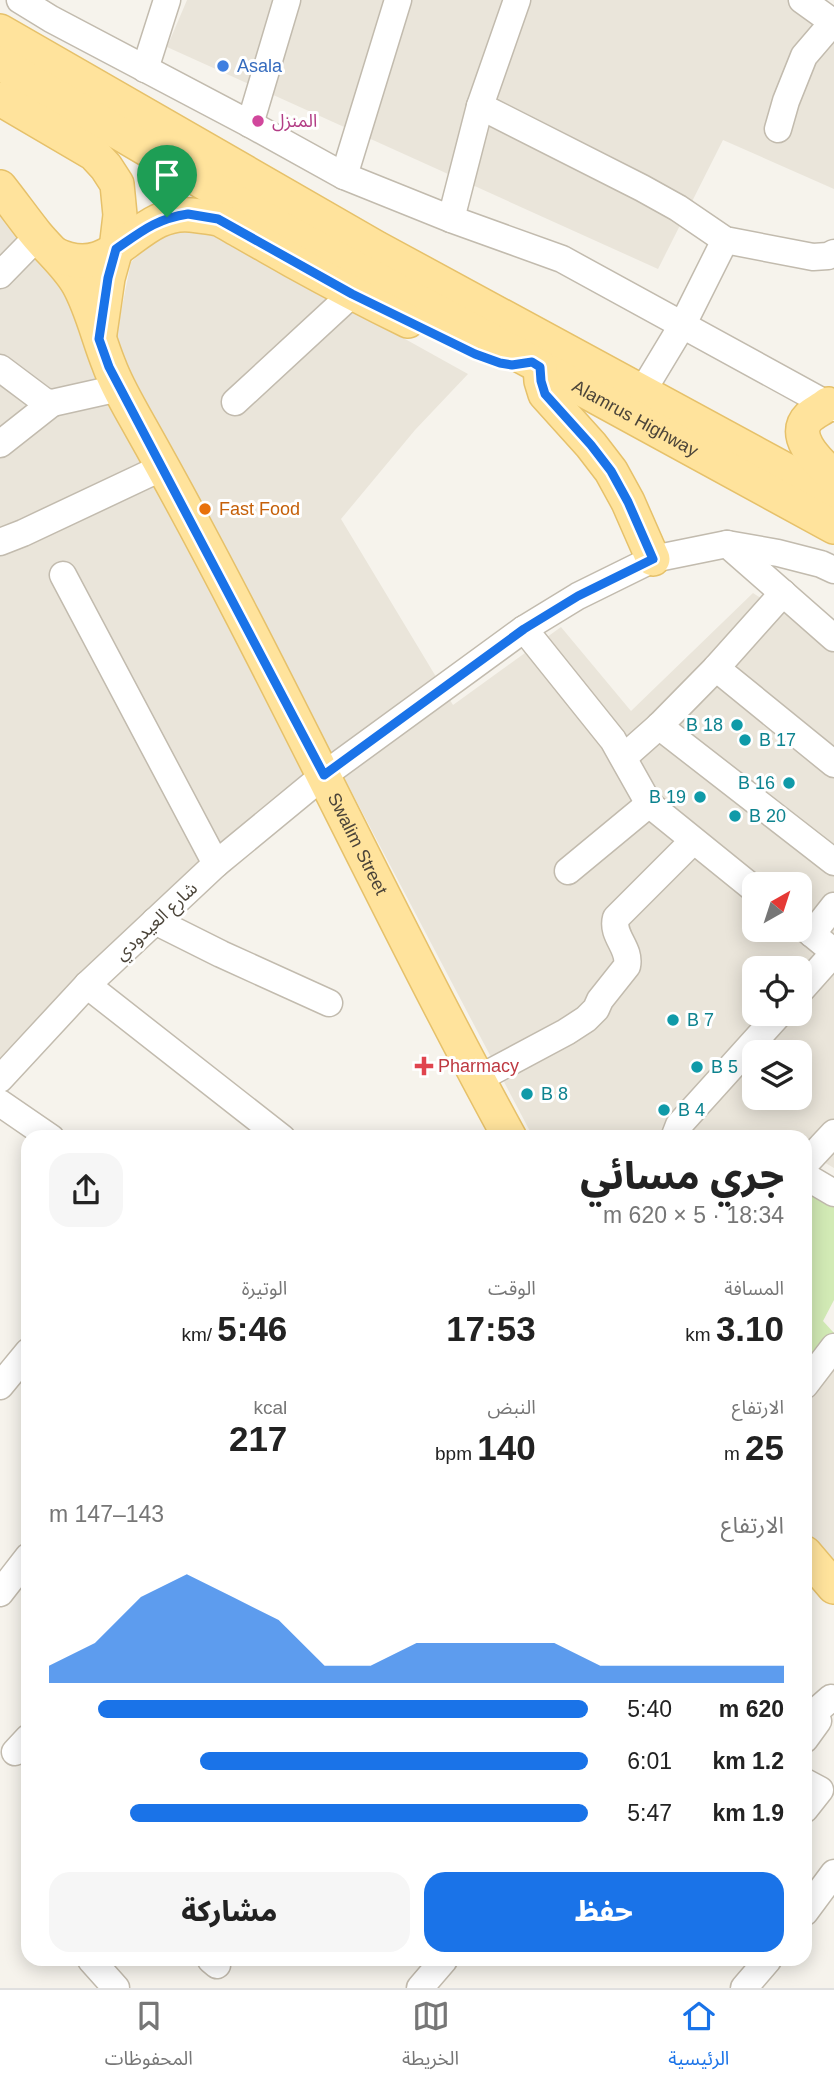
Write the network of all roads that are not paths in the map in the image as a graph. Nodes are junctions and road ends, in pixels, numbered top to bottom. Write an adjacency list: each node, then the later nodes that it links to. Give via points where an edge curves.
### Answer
1 (20, 0): 11 (street)
2 (167, 0): 11 (street)
3 (287, 0): 14 (street)
4 (398, 0): 16 (street)
5 (517, 0): 13 (street)
6 (802, 0): 8 (street)
7 (0, 12): 28 (main road, via 530,308)
8 (834, 22): 15 (street, via 804,56)
9 (0, 31): 18 (main road)
10 (0, 63): 18 (main road)
11 (145, 69): 14 (street)
12 (0, 99): 22 (main road, via 94,153 106,167 117,184 120,201)
13 (480, 106): 19 (street); 20 (street, via 642,188)
14 (250, 124): 16 (street)
15 (778, 129)
16 (344, 176): 19 (street)
17 (0, 187): 21 (main road, Swalim Street)
18 (291, 217): 28 (main road, Alamrus Highway); 29 (main road, Alamrus Highway)
19 (451, 219): 26 (street, via 562,258)
20 (725, 240): 23 (street, via 813,257); 26 (street)
21 (47, 245): 22 (main road, via 68,261 82,263 102,259); 24 (street); 27 (main road, Swalim Street, via 80,287)
22 (116, 249): 25 (main road, via 167,217 188,214 218,219); 27 (main road)
23 (834, 253)
24 (0, 275)
25 (352, 294): 29 (main road, via 475,354 500,363); 33 (street)
26 (683, 324): 32 (street); 35 (street)
27 (99, 339): 31 (main road, Swalim Street)
28 (592, 364): 32 (main road, Alamrus Highway)
29 (536, 365): 40 (main road, Alamrus Highway); 43 (main road, via 545,394 611,471)
30 (0, 368): 34 (street)
31 (119, 388): 34 (street); 37 (main road, Swalim Street)
32 (642, 392): 39 (main road, Alamrus Highway)
33 (235, 401)
34 (52, 403): 36 (street)
35 (831, 406): 38 (main road, via 807,419 803,429 804,442)
36 (0, 444)
37 (163, 467): 41 (street); 53 (main road, Swalim Street)
38 (834, 477)
39 (834, 496)
40 (834, 527)
41 (0, 542)
42 (727, 544): 43 (street, شارع العيدودي); 44 (street); 46 (street)
43 (653, 559): 47 (street, شارع العيدودي)
44 (834, 570)
45 (63, 575): 57 (street)
46 (783, 593): 48 (street); 49 (street)
47 (524, 629): 51 (street); 53 (street, شارع العيدودي)
48 (834, 638)
49 (716, 668): 50 (street); 52 (street)
50 (659, 726): 51 (street); 56 (street)
51 (624, 757): 54 (street)
52 (834, 764)
53 (324, 775): 57 (street, شارع العيدودي); 70 (main road, Swalim Street)
54 (649, 804): 55 (street); 58 (street)
55 (693, 841): 59 (street); 70 (street, via 615,918 627,966 596,1009 566,1032)
56 (834, 862)
57 (216, 864): 61 (street, شارع العيدودي)
58 (568, 870)
59 (742, 880)
60 (834, 906): 62 (street)
61 (155, 921): 66 (street, شارع العيدودي); 67 (street)
62 (812, 924)
63 (812, 934): 64 (street)
64 (834, 953): 65 (street)
65 (812, 978)
66 (87, 985): 69 (street, شارع العيدودي); 73 (street)
67 (329, 1003)
68 (768, 1026): 75 (street)
69 (0, 1079)
70 (478, 1079): 74 (main road, Swalim Street)
71 (0, 1103): 72 (street)
72 (39, 1130)
73 (272, 1130)
74 (506, 1130)
75 (677, 1130)
76 (834, 1133): 77 (street)
77 (812, 1157)
78 (812, 1180): 79 (street)
79 (834, 1193)
80 (834, 1347): 82 (street)
81 (21, 1360): 83 (street)
82 (812, 1376)
83 (0, 1386)
84 (21, 1566): 85 (street)
85 (0, 1593)
86 (834, 1700): 87 (street, via 815,1712 818,1721)
87 (812, 1729)
88 (834, 1873): 89 (street)
89 (812, 1903)
90 (96, 1966): 92 (street)
91 (439, 1966): 93 (street)
92 (116, 1988)
93 (420, 1988)

